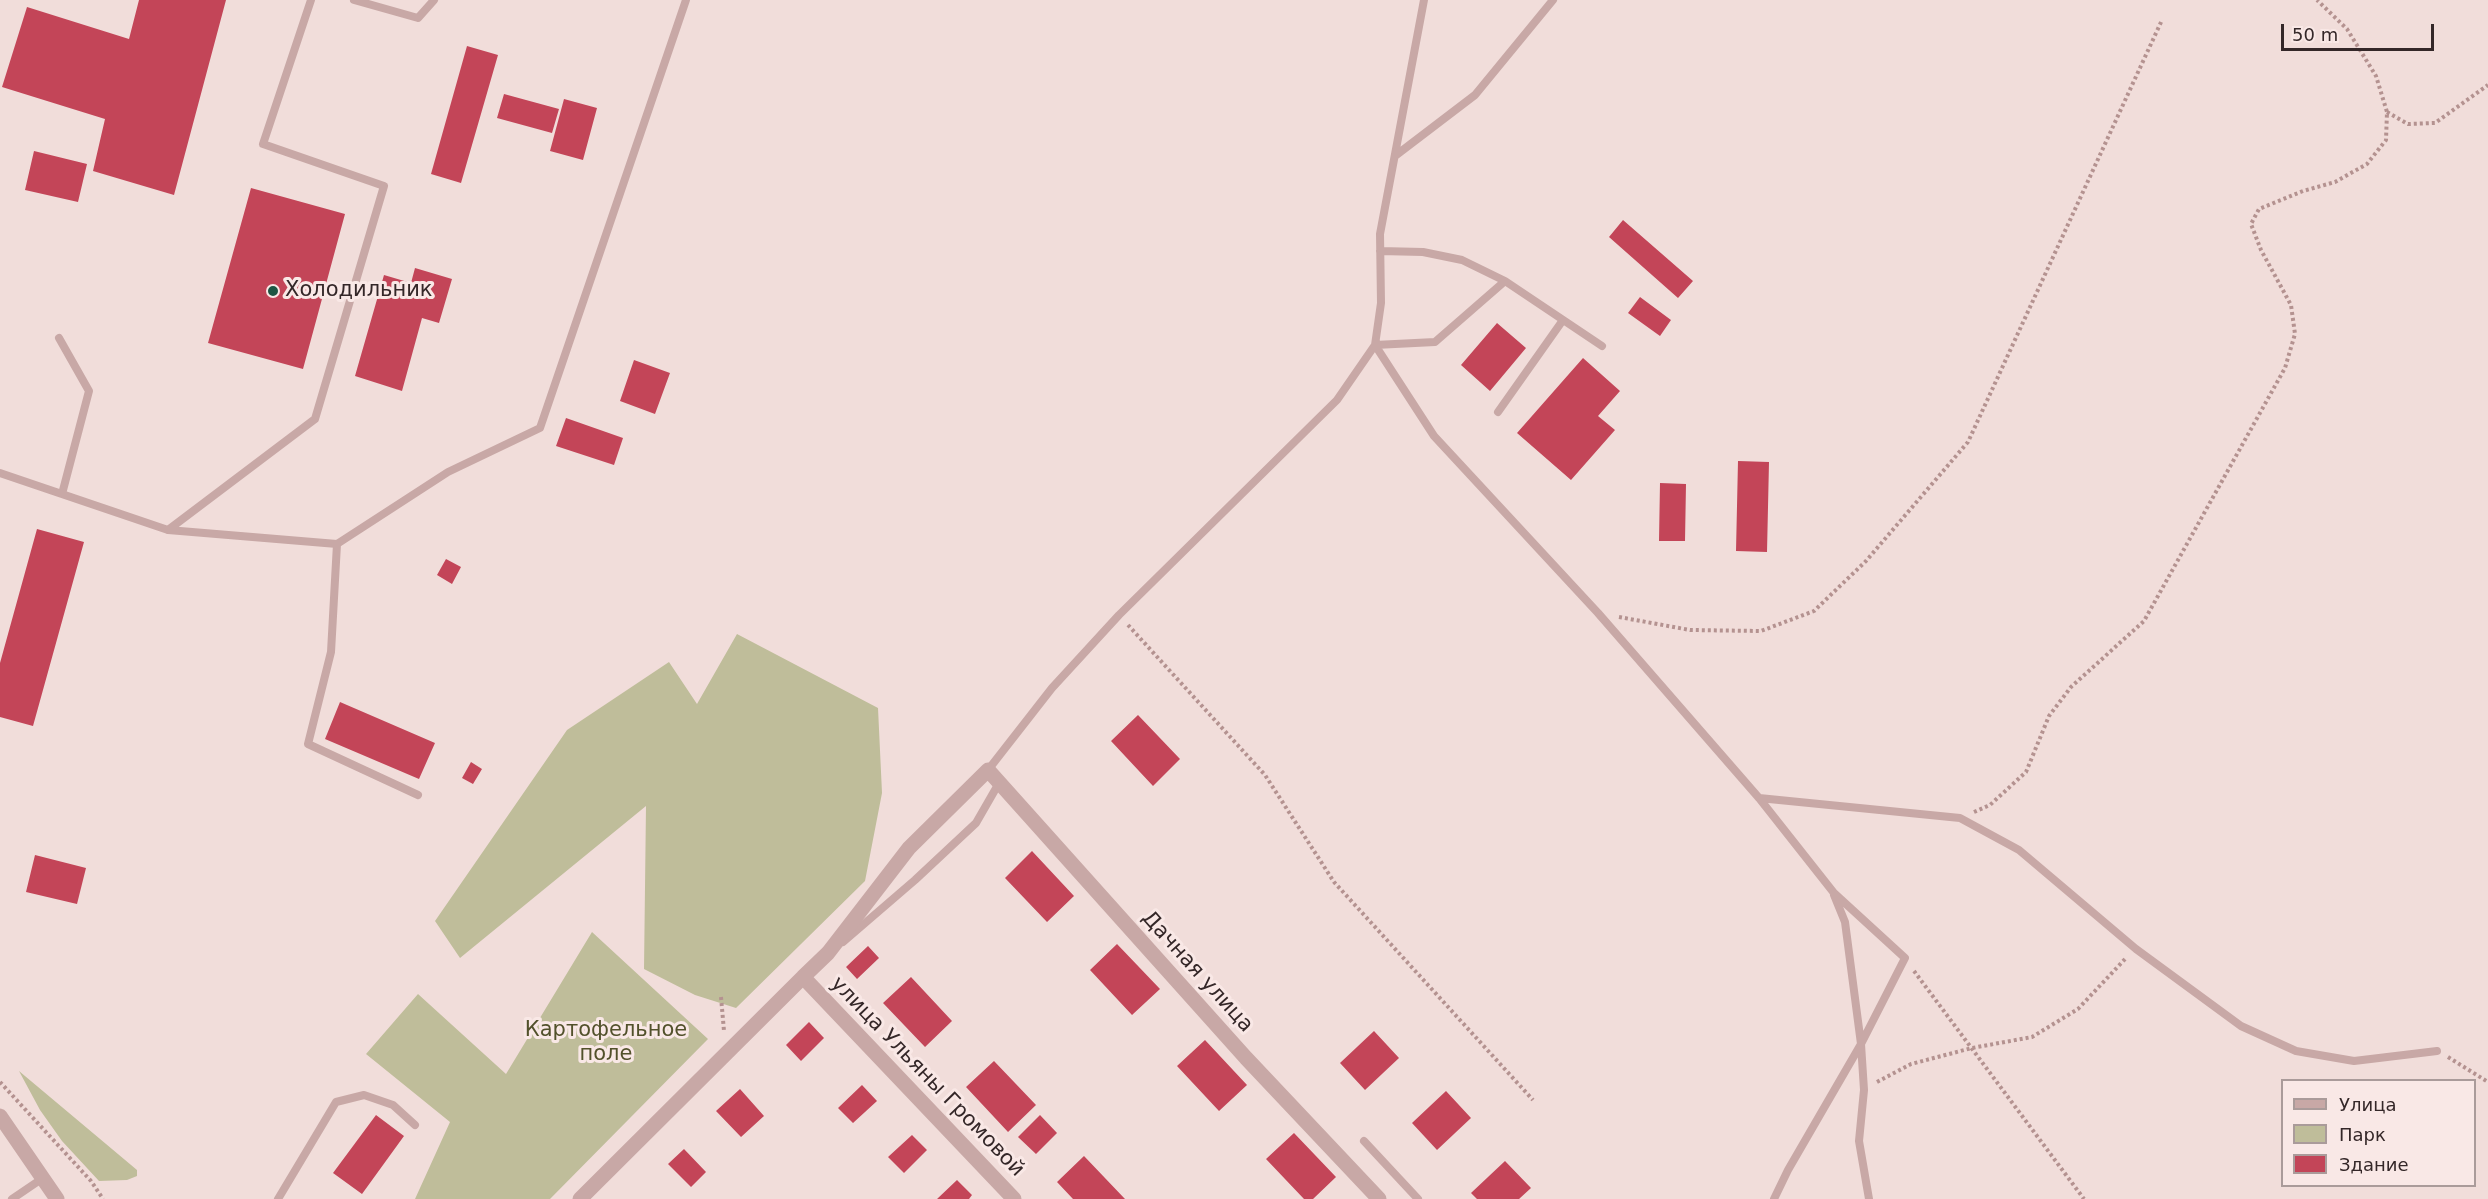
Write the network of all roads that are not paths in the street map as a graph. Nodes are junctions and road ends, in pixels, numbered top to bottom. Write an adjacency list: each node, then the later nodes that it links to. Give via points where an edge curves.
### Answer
1 (311, 0): 17 (lane, via 263,144 384,186 315,419)
2 (354, 0): 3 (lane, via 418,18)
3 (434, 0)
4 (686, 0): 18 (lane, via 540,428 448,472)
5 (1424, 0): 7 (lane)
6 (1553, 0): 7 (lane, via 1475,95)
7 (1395, 156): 8 (lane)
8 (1380, 251): 9 (lane, via 1423,252 1462,260); 12 (lane, via 1381,303)
9 (1505, 281): 10 (lane); 12 (lane, via 1435,342)
10 (1563, 320): 13 (lane); 14 (lane)
11 (59, 338): 16 (lane, via 89,391)
12 (1375, 345): 19 (lane, via 1337,400 1119,615 1052,688); 22 (lane, via 1434,436 1598,613)
13 (1602, 346)
14 (1498, 412)
15 (0, 473): 16 (lane)
16 (62, 494): 17 (lane)
17 (168, 530): 18 (lane)
18 (337, 544): 21 (lane, via 331,652 308,744)
19 (988, 770): 20 (street, Дачная улица); 24 (street, via 909,848)
20 (999, 783): 24 (lane, via 976,823 859,930); 37 (street, Дачная улица)
21 (418, 795)
22 (1759, 798): 23 (lane); 27 (lane, via 1960,818 2019,850 2136,949 2241,1026 2296,1051 2354,1061)
23 (1834, 893): 26 (lane, via 1845,922); 26 (lane, via 1905,958)
24 (828, 952): 25 (street)
25 (803, 977): 35 (street, улица Ульяны Громовой); 36 (street, улица Ульяны Громовой)
26 (1861, 1044): 39 (lane); 40 (lane, via 1859,1141)
27 (2437, 1051)
28 (0, 1116): 31 (street)
29 (415, 1125): 34 (lane, via 393,1105 364,1095 336,1102)
30 (1364, 1141): 38 (lane)
31 (43, 1178): 32 (lane); 33 (street)
32 (12, 1199)
33 (57, 1199)
34 (278, 1199)
35 (580, 1199)
36 (1014, 1199)
37 (1378, 1199)
38 (1418, 1199)
39 (1774, 1199)
40 (1869, 1199)

